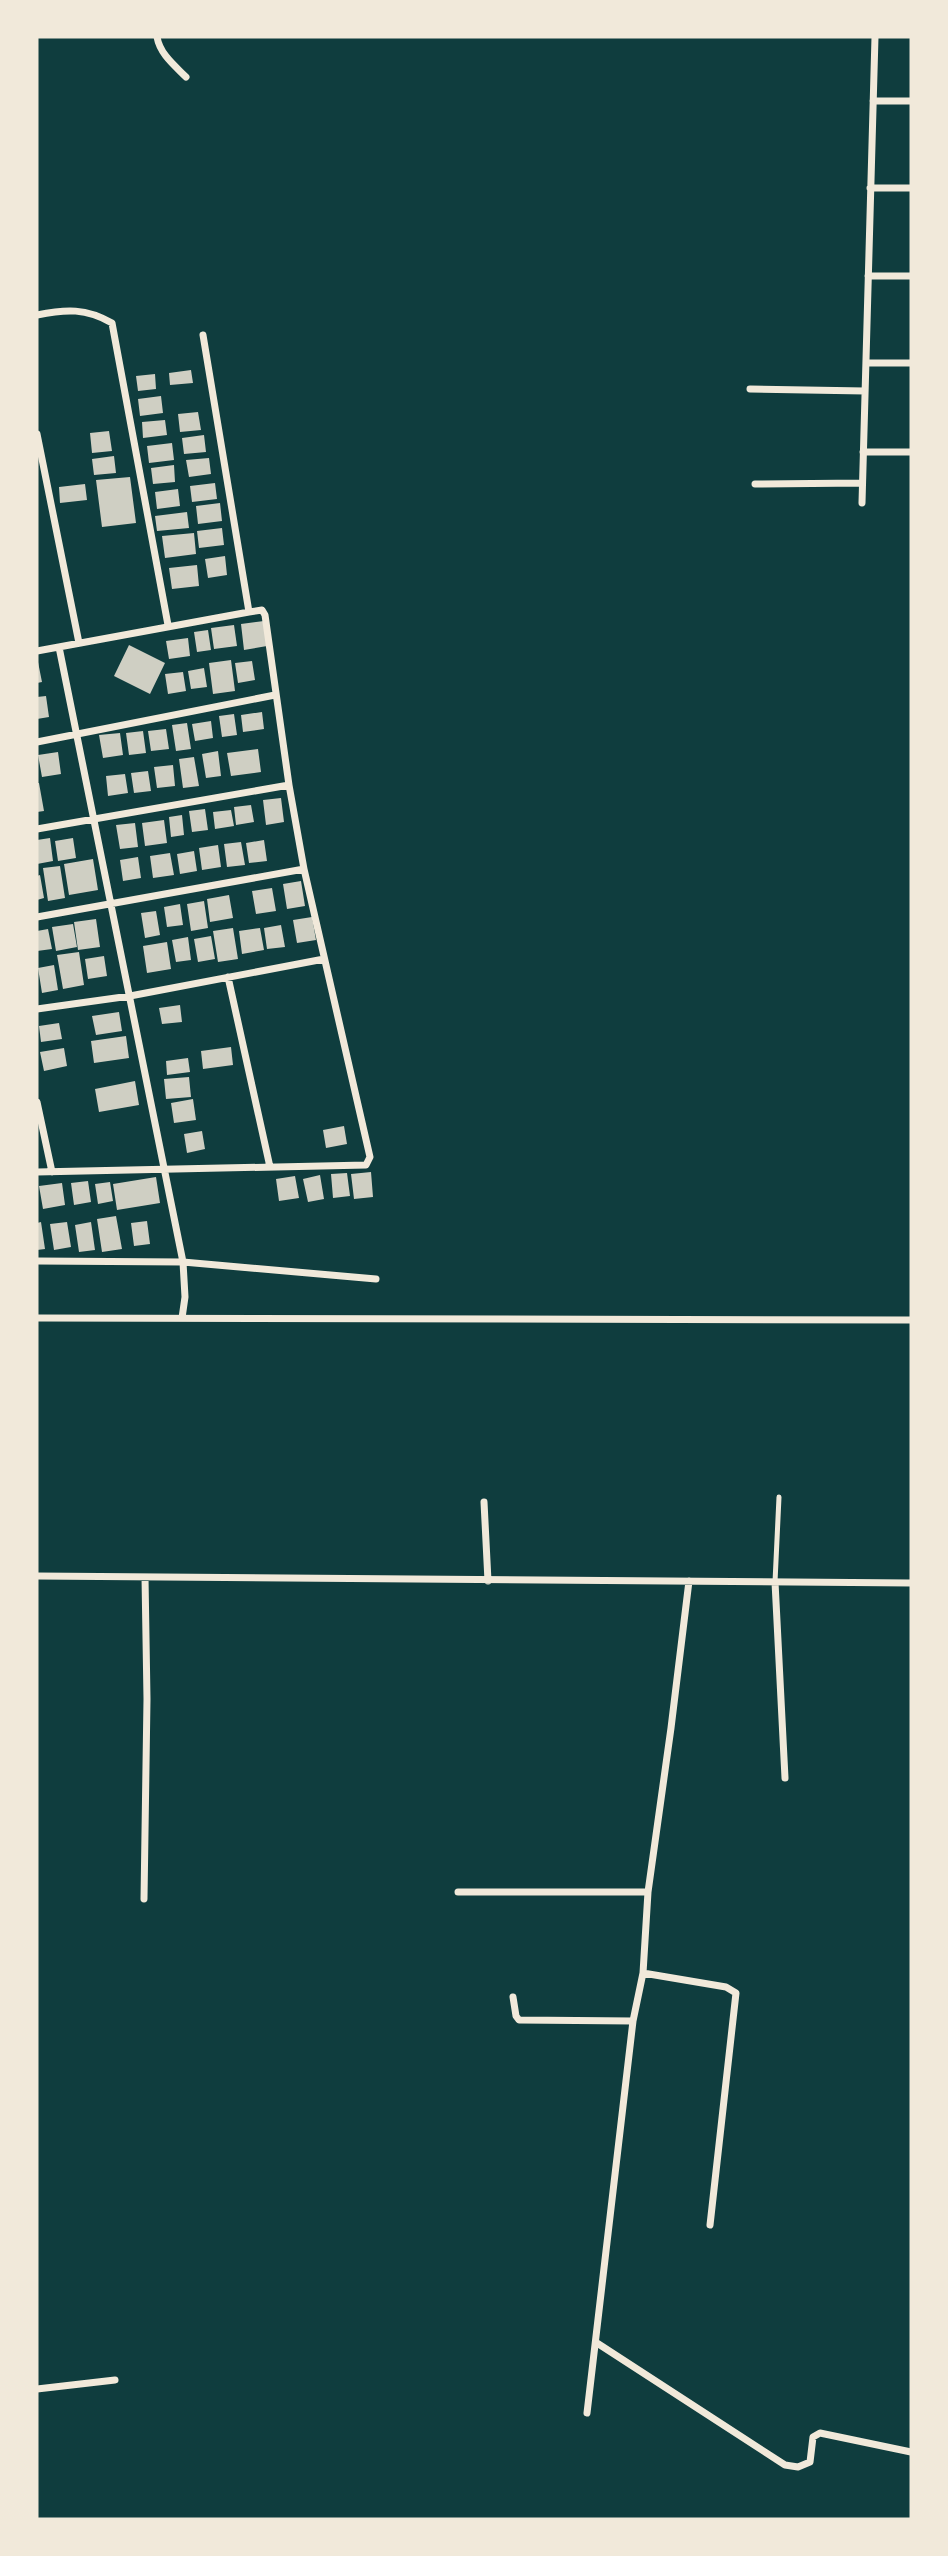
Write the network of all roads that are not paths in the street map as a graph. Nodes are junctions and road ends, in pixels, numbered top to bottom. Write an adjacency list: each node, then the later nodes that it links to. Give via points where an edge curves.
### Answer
1 (158, 37): 3 (street, via 169,60)
2 (875, 37): 4 (street)
3 (186, 77)
4 (873, 101): 5 (street); 6 (street)
5 (911, 101)
6 (870, 188): 7 (street); 8 (street)
7 (911, 188)
8 (868, 276): 9 (street); 12 (street)
9 (911, 276)
10 (37, 315): 24 (street, via 82,310 112,323)
11 (203, 335): 23 (street)
12 (866, 363): 13 (street); 15 (street)
13 (911, 363)
14 (750, 389): 15 (street)
15 (865, 391): 17 (street)
16 (37, 434): 19 (street)
17 (863, 452): 18 (street); 20 (street)
18 (911, 452)
19 (41, 475): 25 (street)
20 (862, 483): 21 (street); 22 (street)
21 (755, 484)
22 (862, 503)
23 (249, 612): 24 (street); 28 (street, via 262,610 265,615)
24 (168, 625): 25 (street)
25 (79, 643): 26 (street)
26 (59, 647): 27 (street); 29 (street)
27 (37, 651)
28 (275, 695): 29 (street); 31 (street)
29 (76, 734): 30 (street); 32 (street)
30 (37, 742)
31 (289, 785): 32 (street); 34 (street)
32 (94, 819): 33 (street); 35 (street)
33 (37, 829)
34 (304, 869): 35 (street); 37 (street)
35 (111, 902): 36 (street); 39 (street)
36 (37, 917)
37 (324, 959): 38 (street); 42 (street, via 370,1161 366,1165)
38 (228, 977): 39 (street); 42 (street)
39 (130, 996): 40 (street); 43 (street)
40 (37, 1009)
41 (37, 1102): 45 (street)
42 (270, 1167): 43 (street)
43 (164, 1169): 45 (street); 47 (street)
44 (37, 1172): 45 (street)
45 (52, 1172)
46 (37, 1261): 47 (street)
47 (183, 1262): 48 (street); 50 (street)
48 (376, 1279)
49 (37, 1318): 50 (street)
50 (182, 1318): 51 (street)
51 (911, 1320)
52 (779, 1497): 56 (lane)
53 (484, 1502): 57 (street)
54 (37, 1576): 55 (street)
55 (145, 1577): 57 (street); 63 (street)
56 (775, 1579): 58 (street); 59 (street); 60 (street)
57 (488, 1581): 58 (street)
58 (689, 1581): 62 (street)
59 (911, 1583)
60 (785, 1778)
61 (458, 1892): 62 (street)
62 (648, 1892): 64 (street)
63 (144, 1899)
64 (643, 1973): 66 (street); 67 (street, via 726,1987 736,1993)
65 (513, 1997): 66 (street, via 519,2020)
66 (633, 2021): 68 (street)
67 (710, 2225)
68 (597, 2343): 71 (street); 72 (street, via 785,2465 798,2468 810,2462 813,2437 820,2433)
69 (115, 2380): 70 (street)
70 (37, 2389)
71 (587, 2413)
72 (911, 2452)

